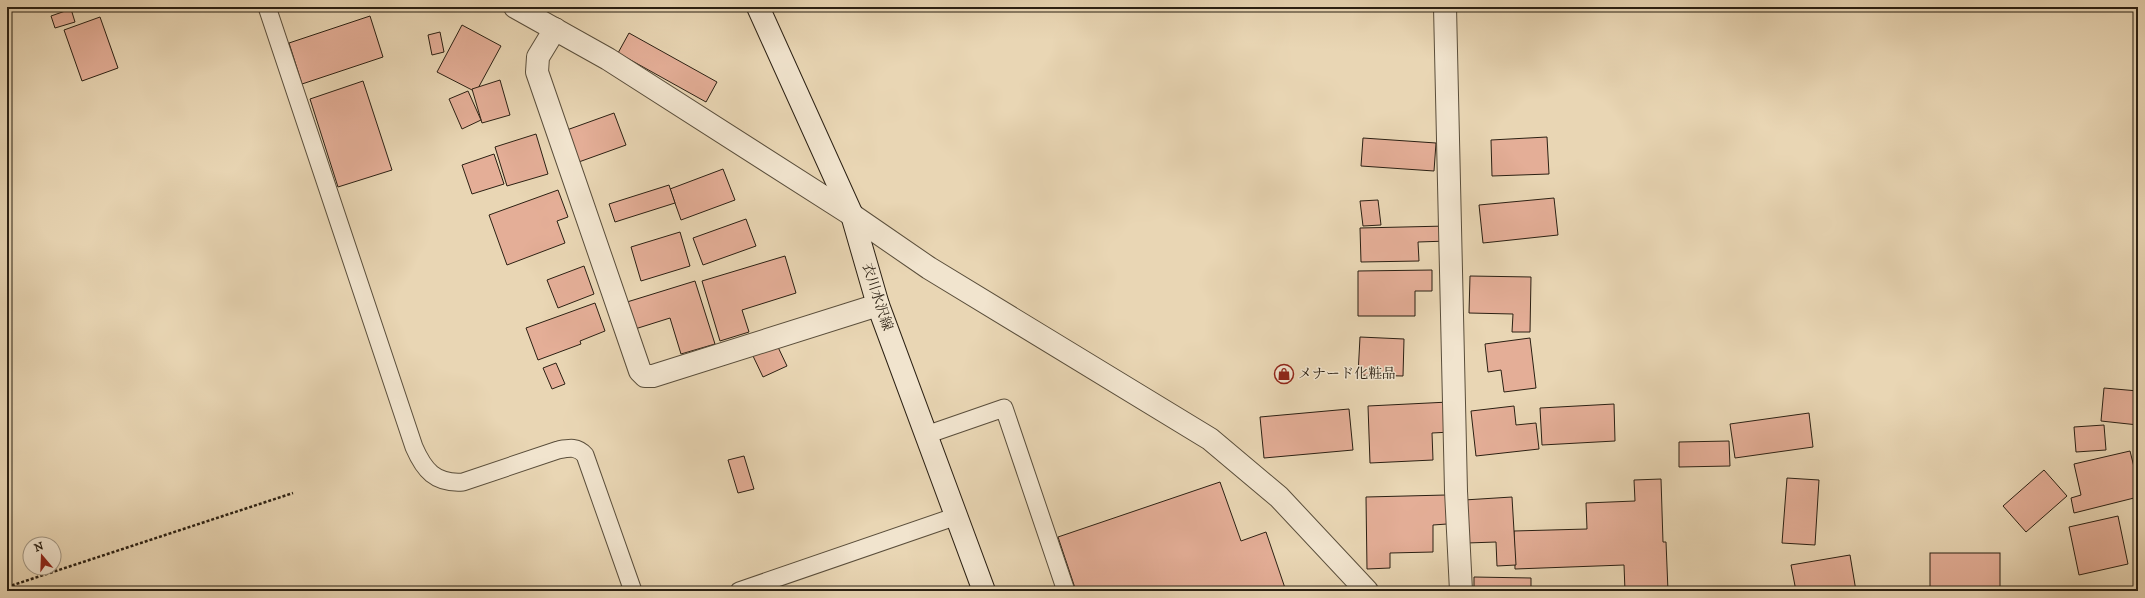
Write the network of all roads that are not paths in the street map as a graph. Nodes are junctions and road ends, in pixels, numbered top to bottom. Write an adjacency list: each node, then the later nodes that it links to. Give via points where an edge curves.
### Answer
1 (267, 7): 10 (lane, via 411,439 422,465 432,475 452,483 463,482 558,450 580,449 585,455)
2 (515, 7): 5 (street)
3 (758, 7): 6 (street, 衣川水沢線)
4 (1446, 7): 15 (street, via 1456,491)
5 (555, 30): 6 (street, via 608,59); 7 (street, via 538,57 537,72 640,371 645,376 653,376)
6 (852, 215): 7 (street, 衣川水沢線); 14 (street, via 929,268 1210,439 1279,497)
7 (878, 305): 8 (street, 衣川水沢線)
8 (926, 434): 9 (street, 衣川水沢線); 13 (lane, via 1004,408)
9 (957, 516): 11 (lane); 12 (street, 衣川水沢線)
10 (633, 591)
11 (739, 591)
12 (984, 591)
13 (1066, 591)
14 (1367, 591)
15 (1461, 591)

